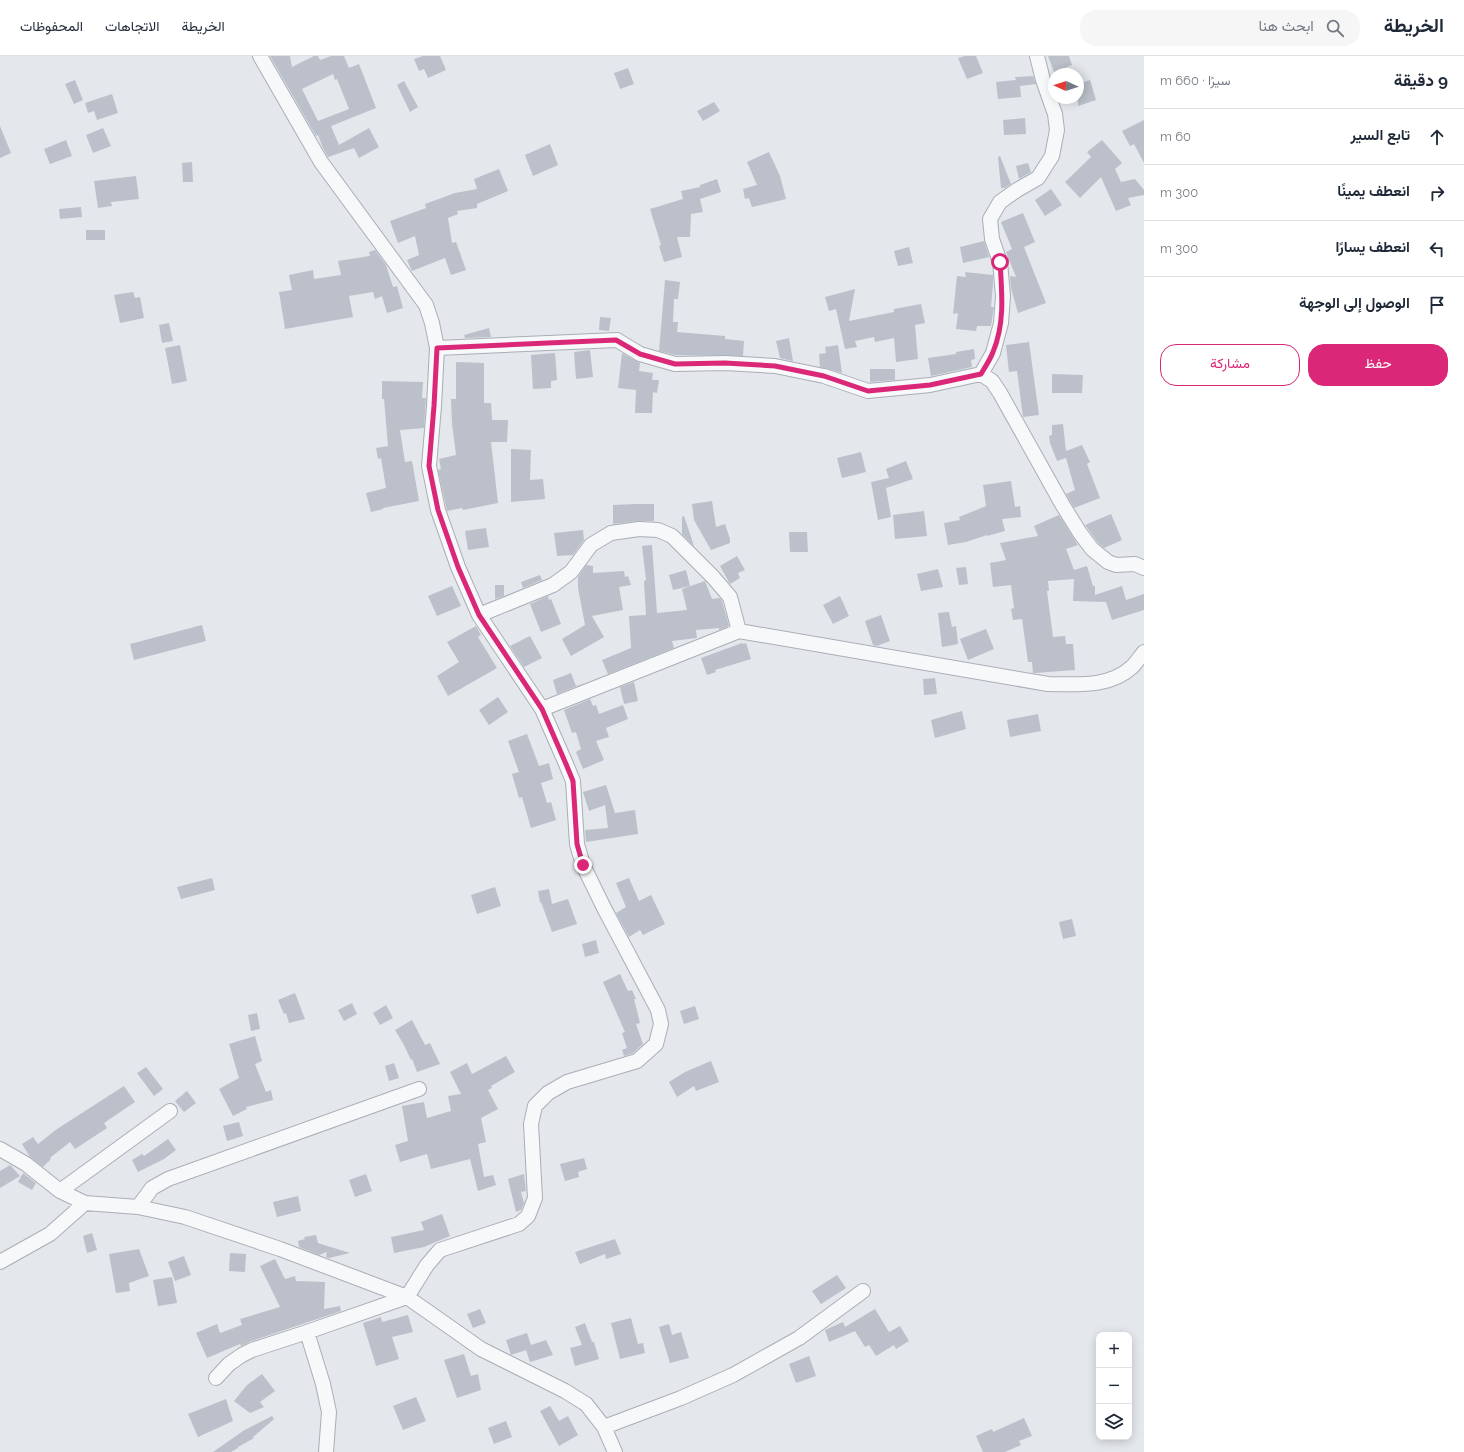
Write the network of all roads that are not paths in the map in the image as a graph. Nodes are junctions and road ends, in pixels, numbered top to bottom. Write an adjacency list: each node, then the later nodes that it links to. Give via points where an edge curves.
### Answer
1 (260, 56): 3 (street, via 321,162 426,305)
2 (1037, 56): 4 (street, via 1055,114 1057,130 1052,156 1038,178 1000,202 990,219 992,239 1000,262 1002,316 993,353)
3 (437, 348): 4 (street, via 616,340 640,354 675,364 775,366 824,376 868,391 930,385); 6 (street, via 429,466 438,510 458,567)
4 (981, 374): 5 (street, via 992,381 1000,393 1062,504 1092,549 1116,565 1135,564)
5 (1144, 568)
6 (479, 615): 7 (street, via 553,584 571,572 591,544 611,533 639,529 658,530 672,536 730,597); 9 (street)
7 (739, 631): 8 (street, via 1048,684 1090,684 1112,680 1132,667); 9 (street)
8 (1144, 652)
9 (542, 709): 18 (street, via 573,781 577,844 583,865 658,1010 661,1024 656,1044 637,1061 567,1082 548,1093 535,1106 531,1124 535,1198 528,1216 519,1224 440,1250)
10 (419, 1089): 15 (street, via 168,1179 152,1188)
11 (170, 1111): 13 (street)
12 (0, 1149): 13 (street, via 26,1164)
13 (60, 1192): 14 (street)
14 (85, 1203): 15 (street); 16 (street, via 50,1234)
15 (138, 1207): 18 (street, via 185,1217 280,1249)
16 (0, 1262)
17 (863, 1291): 21 (street, via 799,1338 733,1375)
18 (407, 1297): 19 (street); 21 (street, via 481,1349 586,1404)
19 (307, 1332): 20 (street, via 242,1355); 22 (street, via 329,1412)
20 (216, 1378)
21 (604, 1427): 23 (street)
22 (326, 1452)
23 (615, 1452)

